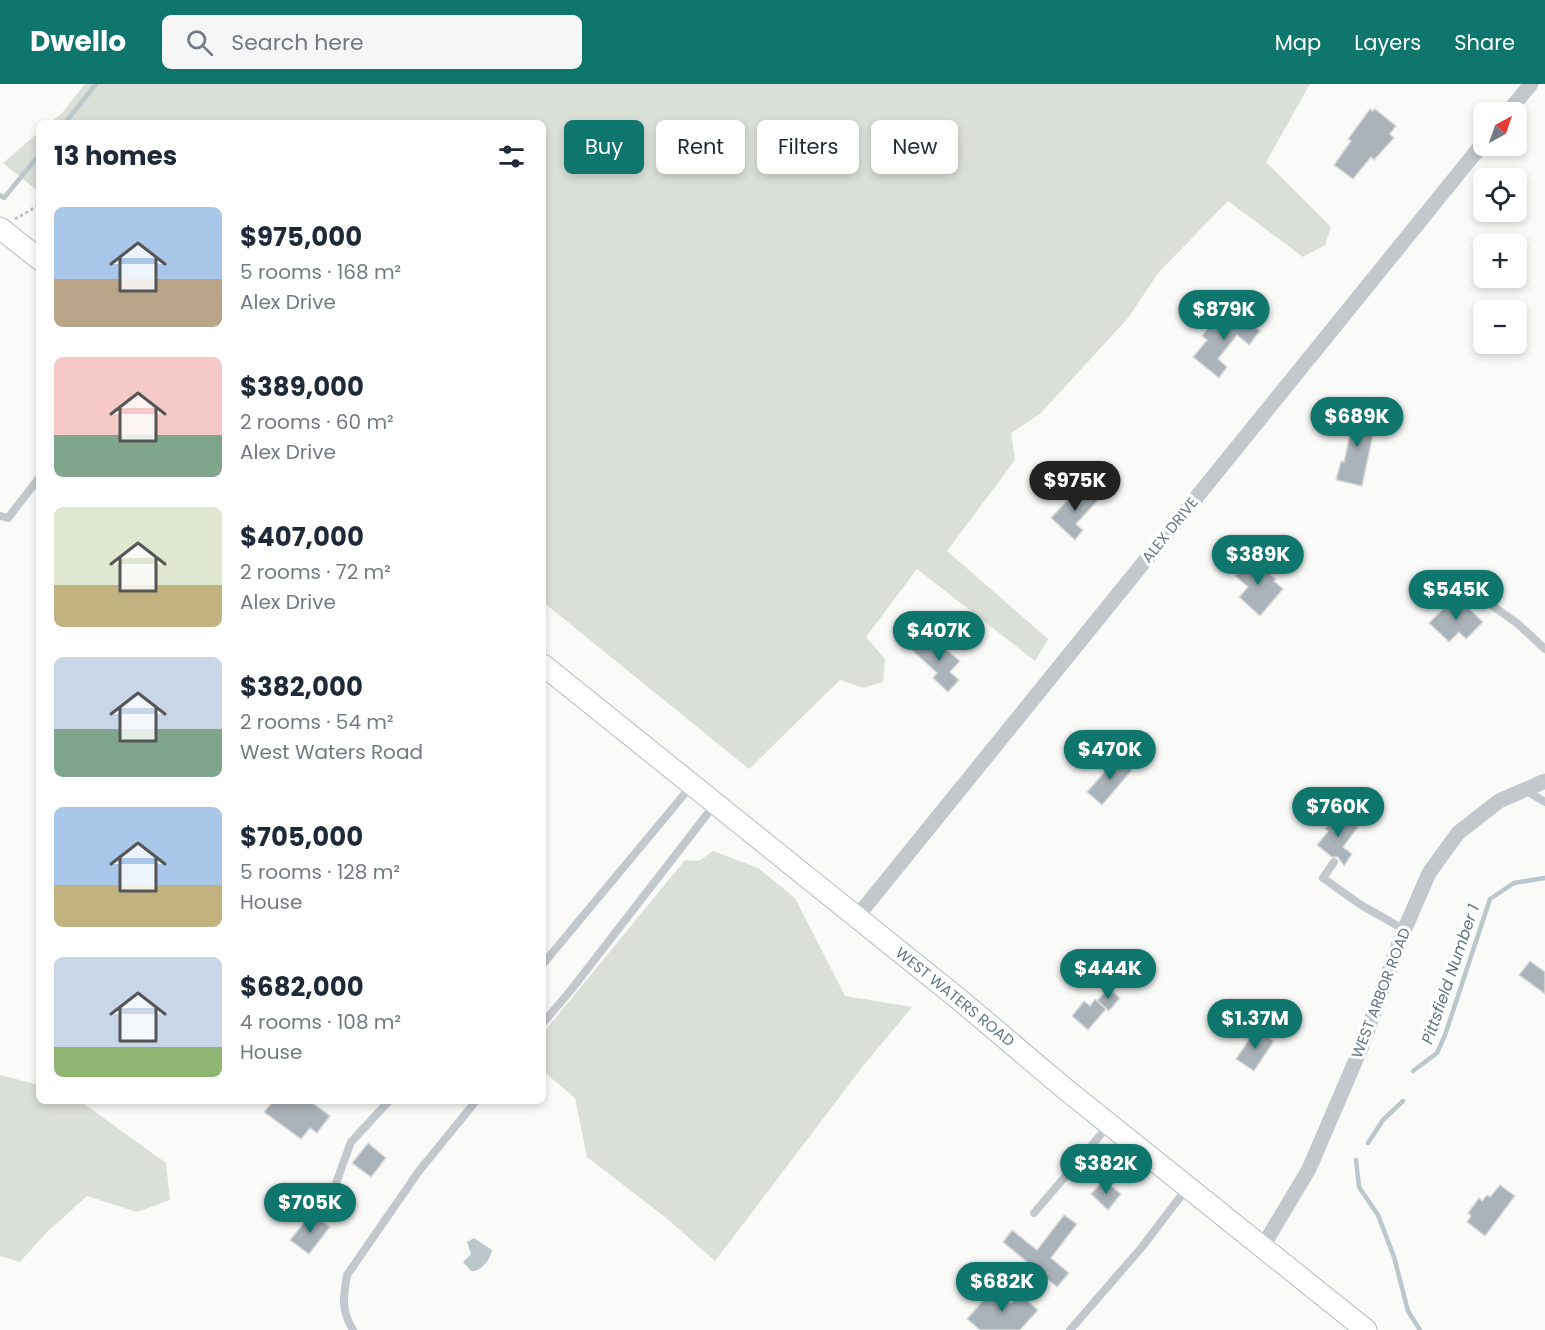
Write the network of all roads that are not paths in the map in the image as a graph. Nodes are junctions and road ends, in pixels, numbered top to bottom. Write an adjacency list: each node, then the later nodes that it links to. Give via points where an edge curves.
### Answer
1 (1531, 84): 2 (street)
2 (1516, 102)
3 (1473, 156): 17 (street, ALEX DRIVE)
4 (1, 229): 5 (street)
5 (36, 258)
6 (36, 482): 7 (lane, via 8,518)
7 (0, 516)
8 (1479, 596): 9 (lane)
9 (1545, 649)
10 (546, 667): 12 (street, WEST WATERS ROAD)
11 (1545, 781): 13 (street, WEST ARBOR ROAD)
12 (693, 784): 15 (street, WEST WATERS ROAD); 19 (lane)
13 (1525, 790): 14 (lane); 18 (street, WEST ARBOR ROAD, via 1499,801 1458,833 1429,873)
14 (1545, 802)
15 (716, 803): 17 (street, WEST WATERS ROAD); 20 (lane)
16 (1334, 862): 18 (lane, via 1323,878)
17 (856, 918): 23 (street, WEST WATERS ROAD)
18 (1405, 930): 27 (street, WEST ARBOR ROAD, via 1361,1048 1309,1169)
19 (546, 960)
20 (546, 1019)
21 (386, 1104): 25 (lane, via 351,1142)
22 (474, 1104): 28 (lane, via 420,1171 347,1275 345,1315)
23 (1110, 1124): 24 (street, WEST WATERS ROAD); 26 (lane)
24 (1188, 1187): 27 (street, WEST WATERS ROAD); 29 (lane)
25 (331, 1197)
26 (1034, 1214)
27 (1263, 1246): 30 (street, WEST WATERS ROAD)
28 (353, 1330)
29 (1070, 1330)
30 (1366, 1330)

